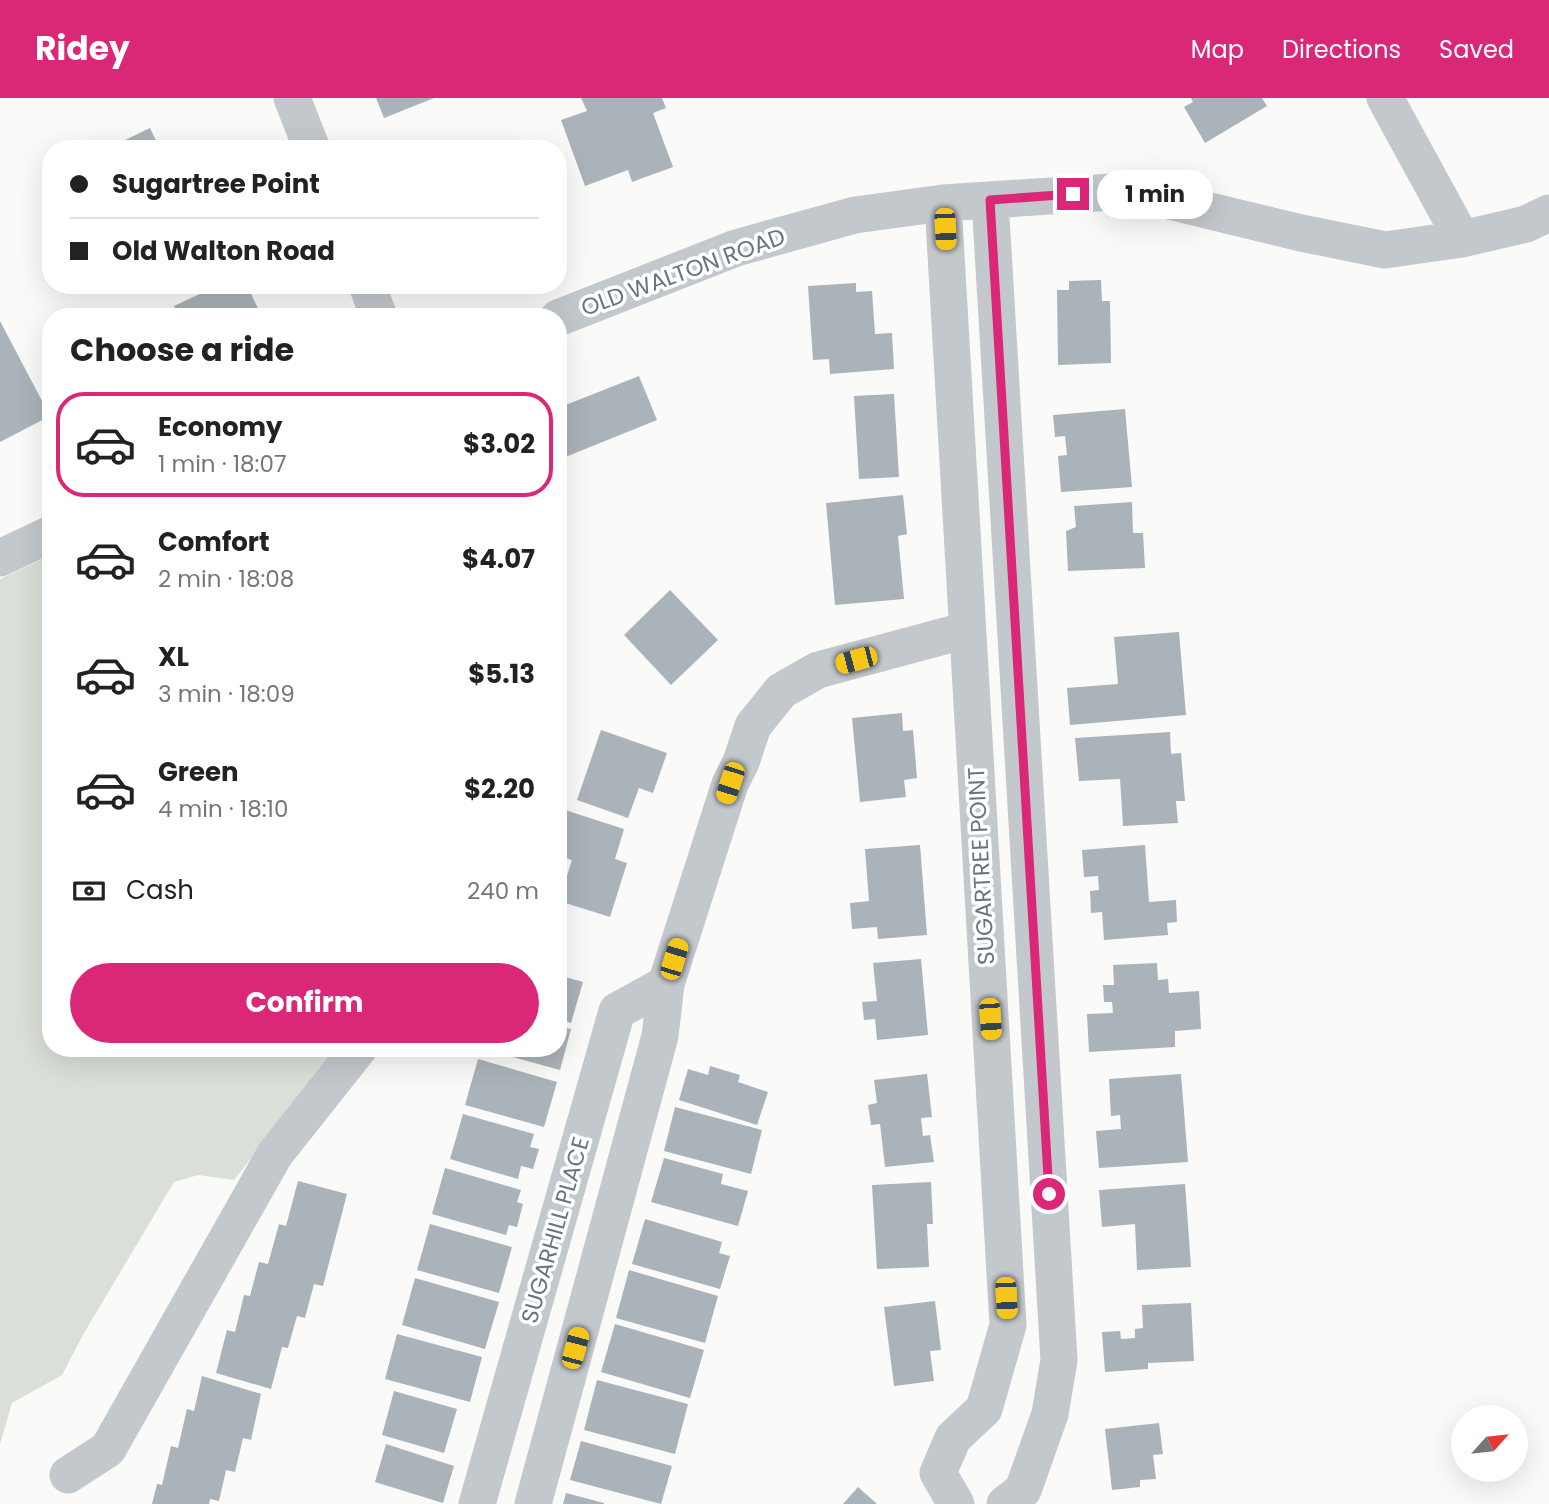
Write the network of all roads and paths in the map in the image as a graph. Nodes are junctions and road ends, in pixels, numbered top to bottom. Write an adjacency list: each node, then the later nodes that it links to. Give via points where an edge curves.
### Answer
1 (292, 98): 3 (street)
2 (1385, 98): 7 (street)
3 (308, 140)
4 (990, 200): 5 (street, OLD WALTON ROAD); 7 (street, OLD WALTON ROAD, via 1128,191 1385,250); 18 (street, via 1059,1360 1050,1414 1023,1490)
5 (943, 203): 8 (street, OLD WALTON ROAD, via 855,215 736,248); 11 (street, SUGARTREE POINT)
6 (1549, 213): 7 (street, OLD WALTON ROAD, via 1526,225)
7 (1462, 239)
8 (567, 314)
9 (42, 538): 10 (street)
10 (0, 558)
11 (967, 630): 12 (street, via 818,670 781,691 753,726 730,783); 17 (street, SUGARTREE POINT, via 1008,1325 984,1409 953,1438 938,1474)
12 (666, 984): 15 (street, SUGARHILL PLACE, via 617,1011); 16 (street, via 660,1036)
13 (352, 1057): 14 (street, via 275,1154 108,1449)
14 (68, 1475)
15 (477, 1504)
16 (533, 1504)
17 (956, 1504)
18 (1005, 1504)

